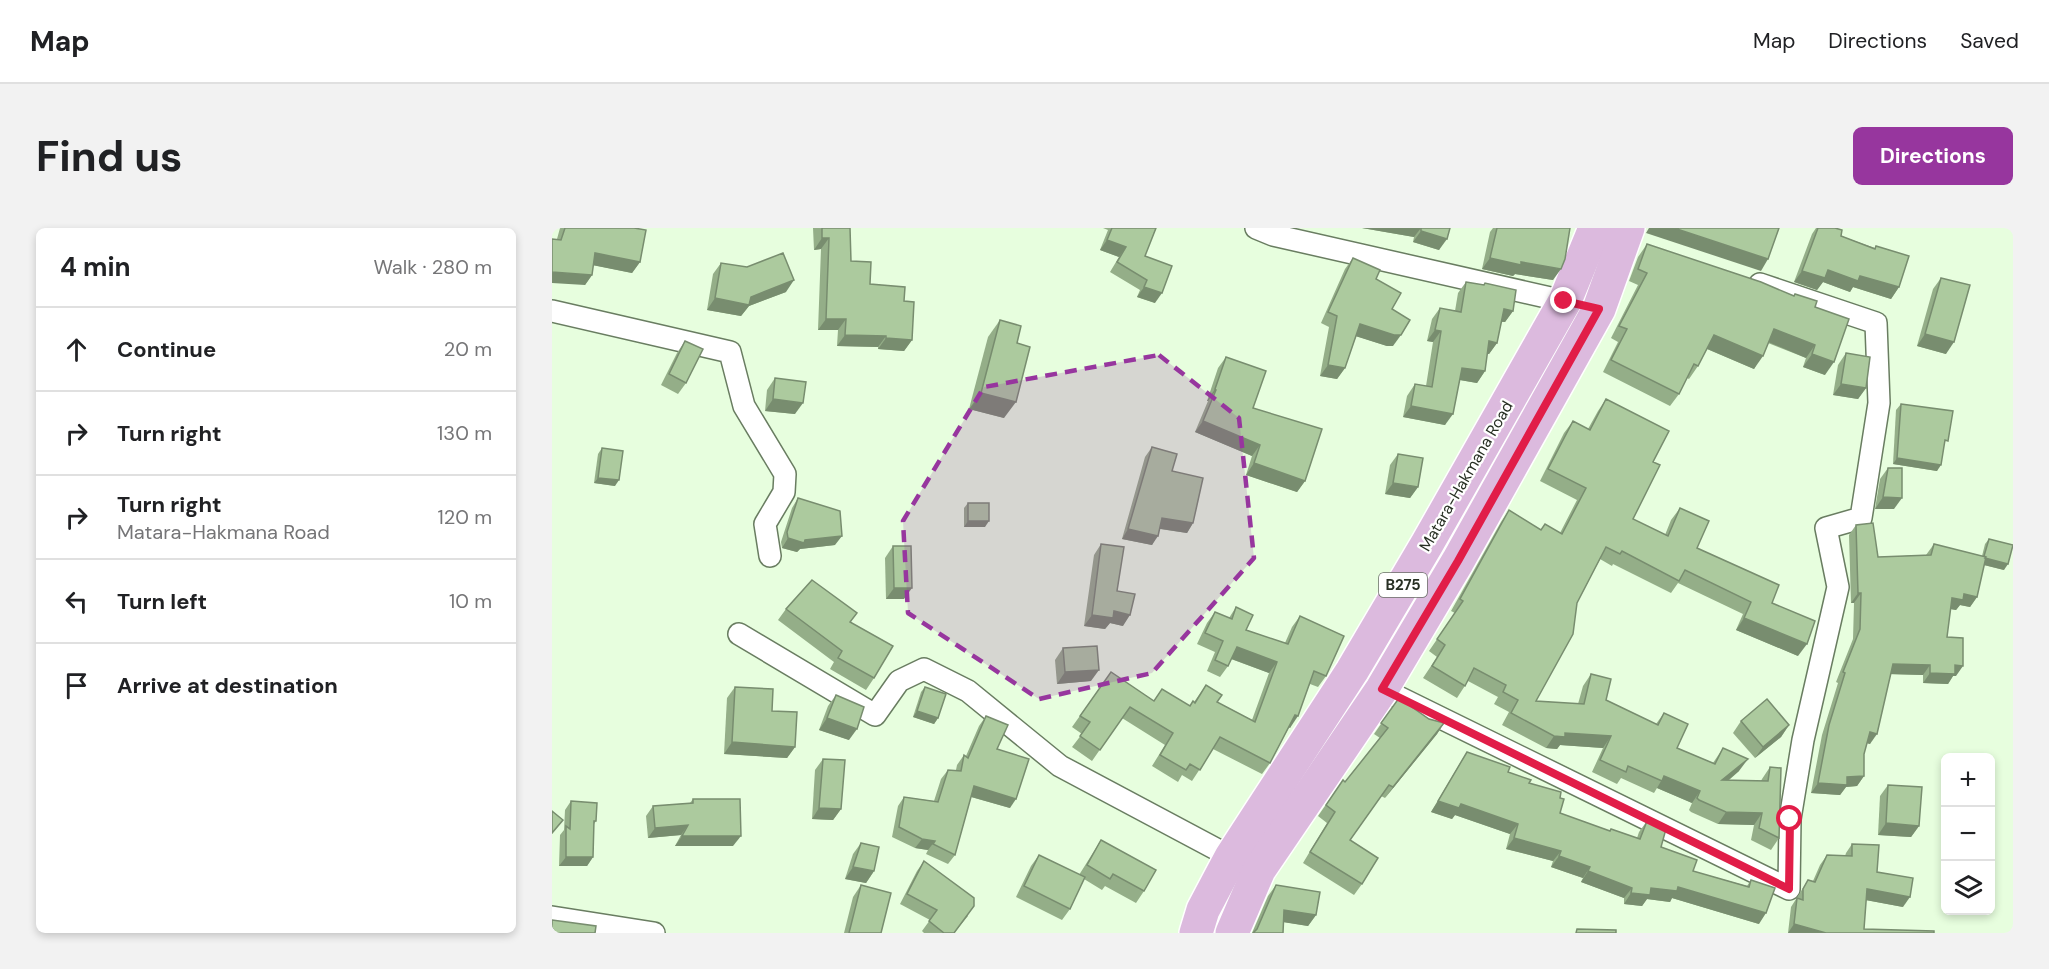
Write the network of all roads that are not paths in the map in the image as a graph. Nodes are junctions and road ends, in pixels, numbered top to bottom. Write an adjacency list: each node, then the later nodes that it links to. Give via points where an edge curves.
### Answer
1 (1256, 228): 4 (street)
2 (1624, 236): 4 (main road, Matara-Hakmana Road / B275); 5 (main road, Matara-Hakmana Road / B275)
3 (1745, 279): 9 (street, via 1876,323 1879,403 1861,518 1826,528 1838,587 1803,740 1790,819 1789,889)
4 (1564, 301): 5 (street); 10 (main road, Matara-Hakmana Road / B275, via 1352,671)
5 (1599, 309): 9 (main road, Matara-Hakmana Road / B275)
6 (552, 311): 7 (street, via 730,352 744,406 785,474 784,492 765,524)
7 (770, 556)
8 (739, 634): 10 (street, via 875,715 899,681 924,669 968,690 1060,766)
9 (1382, 689): 14 (main road, Matara-Hakmana Road / B275, via 1259,870)
10 (1231, 857): 13 (main road, Matara-Hakmana Road / B275, via 1203,910)
11 (552, 917): 12 (street)
12 (654, 933)
13 (1196, 933)
14 (1232, 933)

